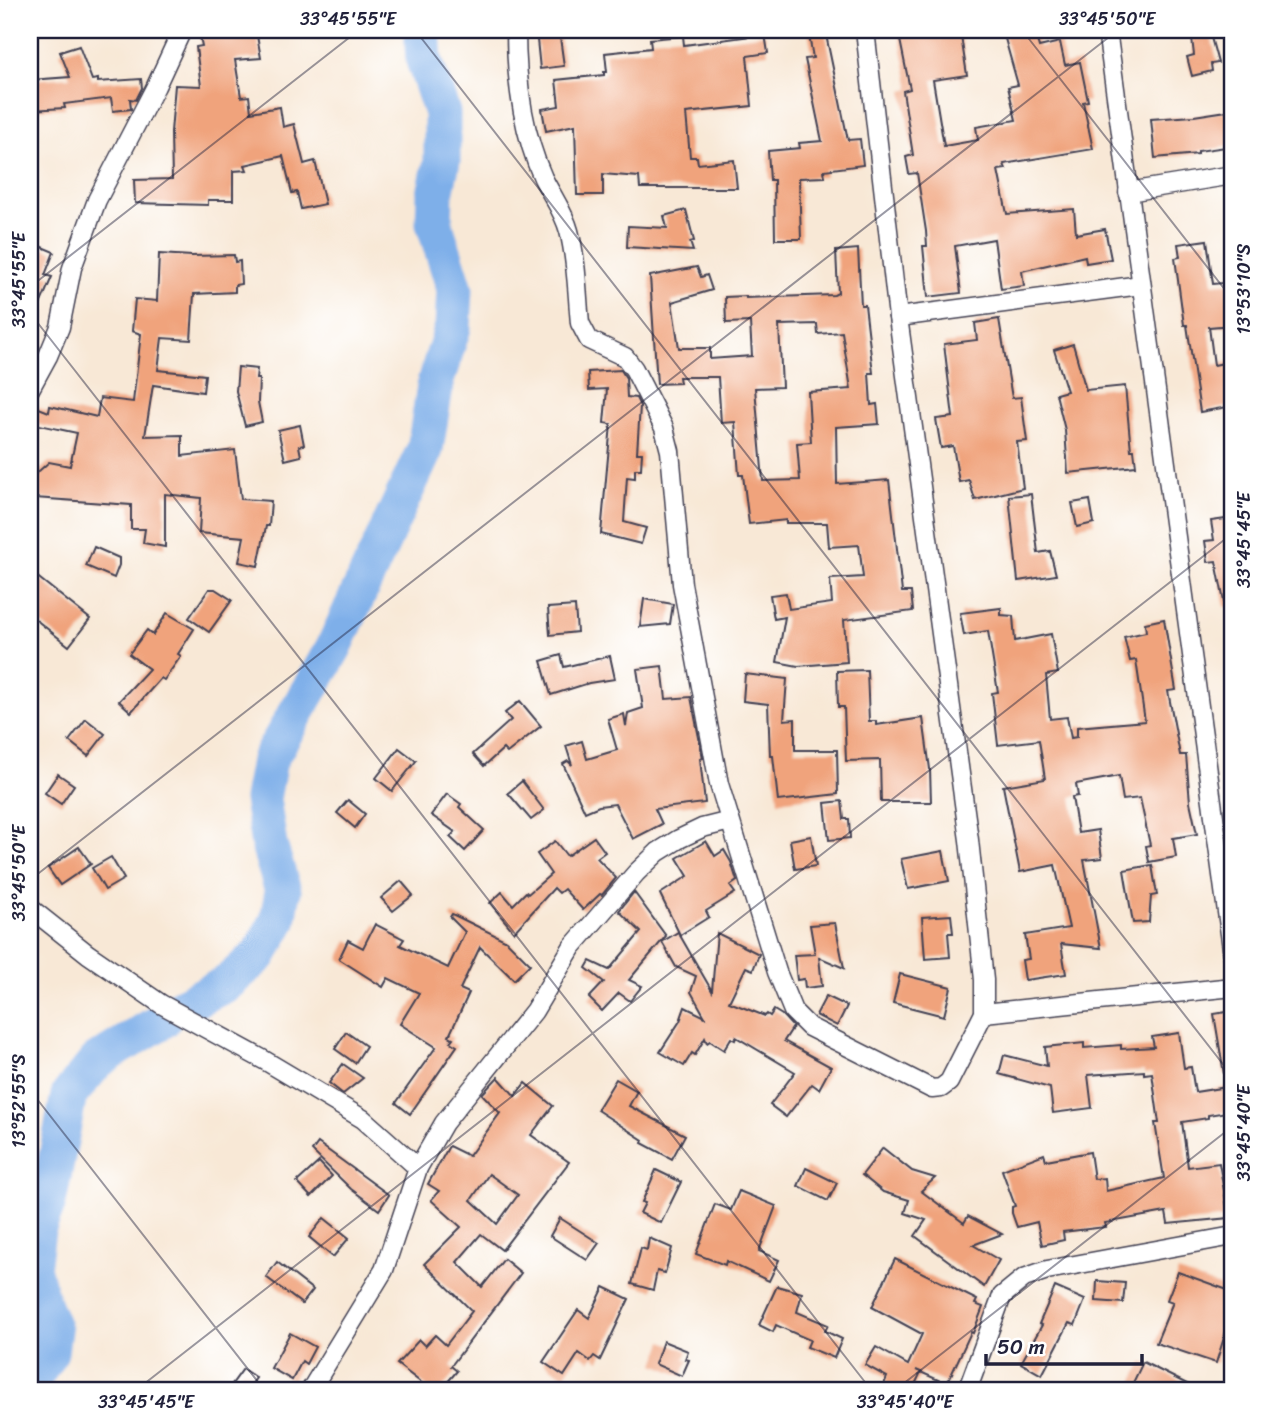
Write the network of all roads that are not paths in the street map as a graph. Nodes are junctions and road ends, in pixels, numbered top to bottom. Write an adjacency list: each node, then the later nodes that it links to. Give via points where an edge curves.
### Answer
1 (182, 30): 9 (street, via 97,200 72,268 60,327)
2 (516, 30): 10 (street, via 522,111 544,178 569,231 580,323 589,341 625,357 664,428 682,584)
3 (865, 30): 8 (street)
4 (1107, 30): 6 (street)
5 (1233, 175): 6 (street)
6 (1128, 192): 7 (street)
7 (1141, 285): 8 (street); 12 (street)
8 (898, 317): 14 (street, via 970,840)
9 (30, 389)
10 (730, 821): 14 (street, via 776,972 793,1011 809,1027 932,1089 950,1082); 15 (street, via 679,839 636,873 572,947 534,1012 444,1123)
11 (30, 908): 15 (street, via 160,1004 363,1119)
12 (1233, 956)
13 (1233, 987): 14 (street)
14 (984, 1013)
15 (418, 1168): 17 (street, via 384,1270)
16 (1233, 1236): 18 (street, via 1024,1278 1002,1296)
17 (310, 1391)
18 (967, 1391)

